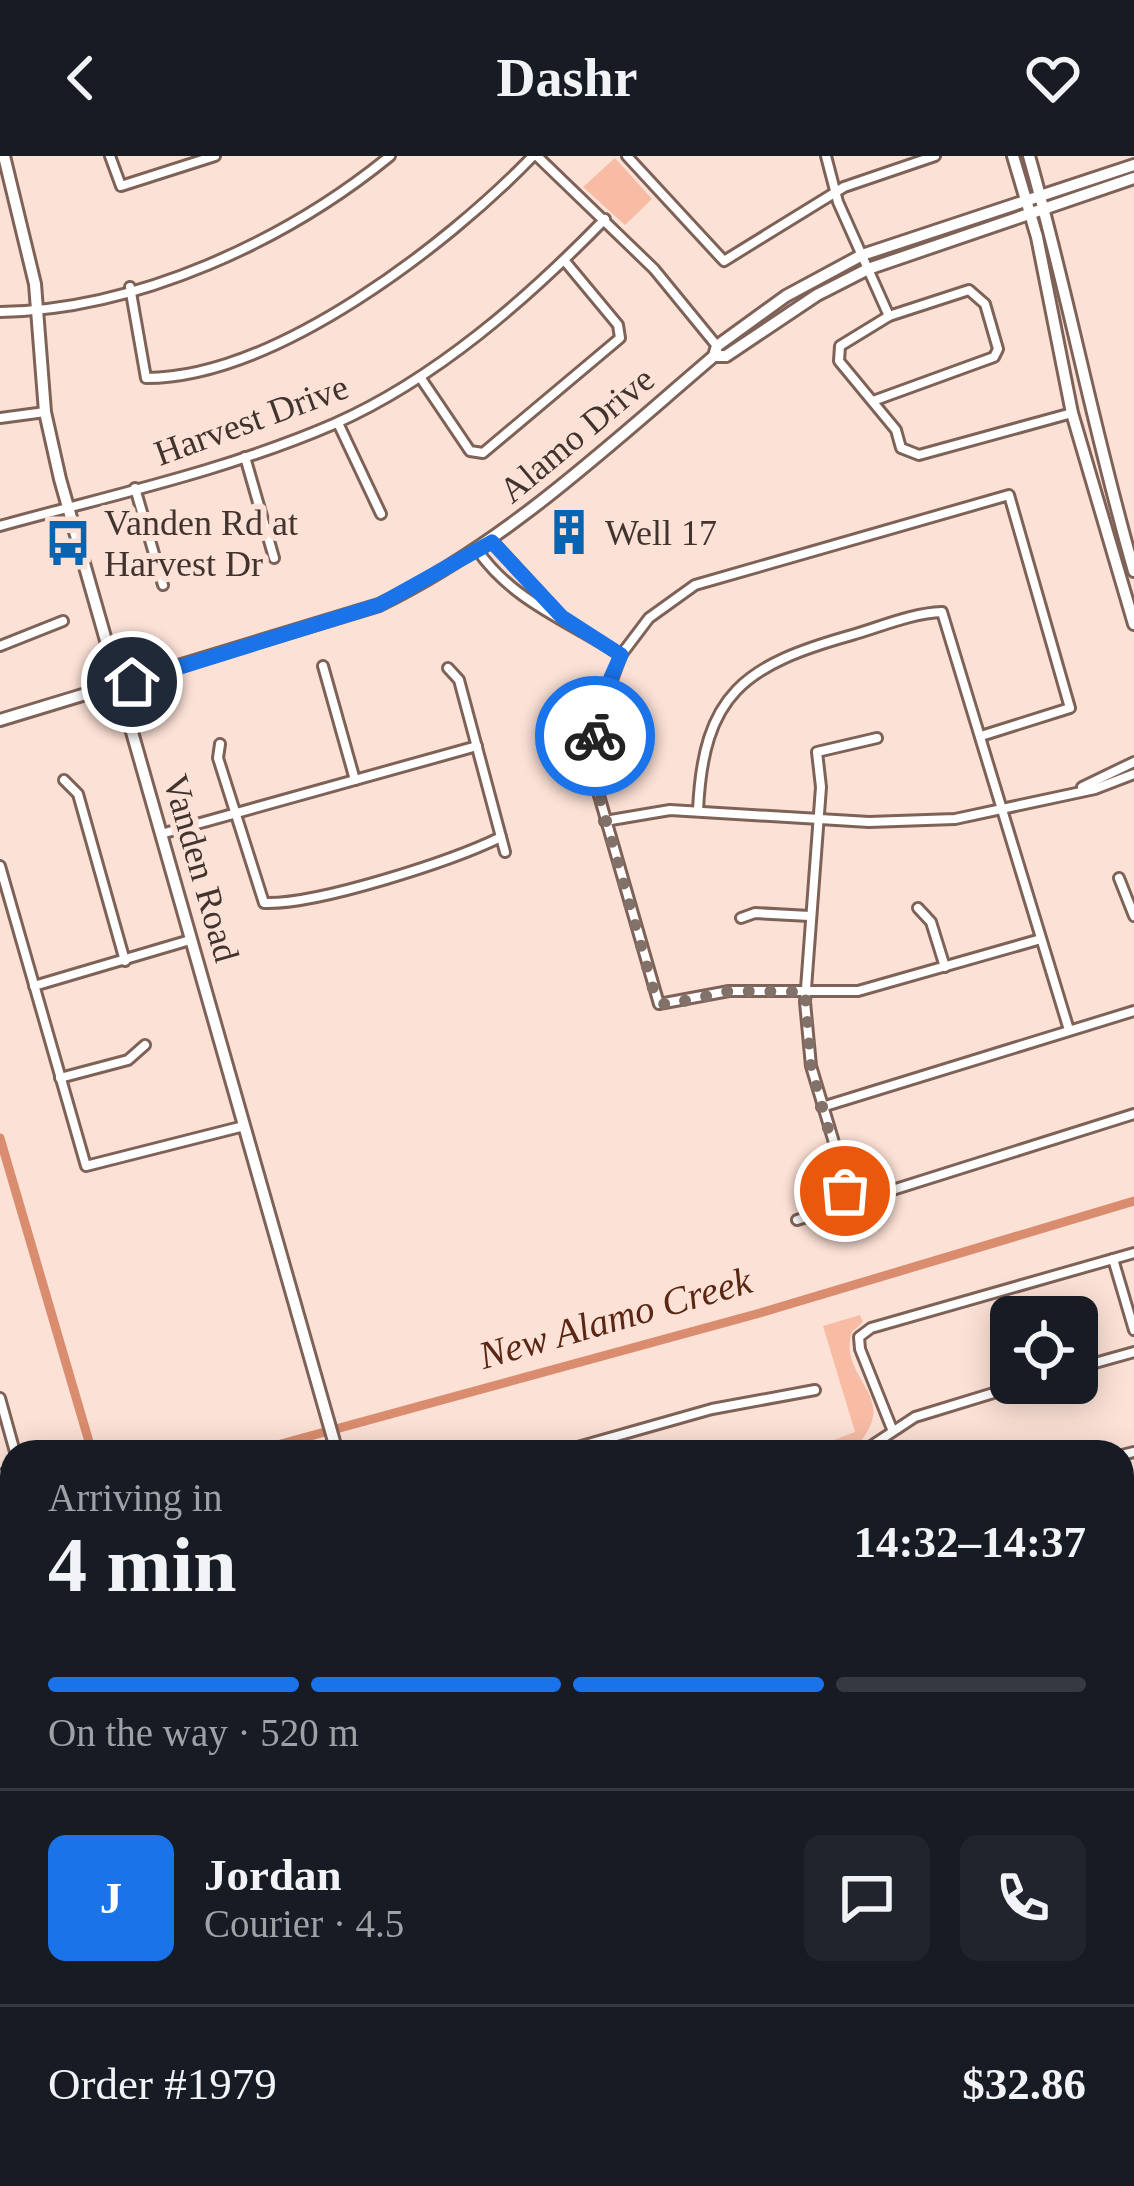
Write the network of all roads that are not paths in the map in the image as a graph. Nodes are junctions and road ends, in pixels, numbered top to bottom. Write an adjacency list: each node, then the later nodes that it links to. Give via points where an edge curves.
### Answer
1 (4, 156): 13 (main road, Vanden Road)
2 (110, 156): 3 (street, via 122,186)
3 (215, 156)
4 (390, 156): 23 (street, via 255,247)
5 (535, 156): 19 (street); 23 (street, via 357,301 243,356 146,379)
6 (627, 156): 14 (street, via 724,261)
7 (826, 156): 14 (street)
8 (935, 156): 14 (street)
9 (1012, 156): 16 (main road)
10 (1029, 156): 15 (main road)
11 (1134, 166): 15 (main road, Alamo Drive)
12 (1134, 178): 17 (main road, Alamo Drive)
13 (6, 186): 24 (main road, Vanden Road)
14 (834, 192): 20 (street)
15 (1040, 195): 16 (main road, Alamo Drive); 17 (main road)
16 (1025, 199): 18 (main road); 20 (main road, Alamo Drive)
17 (1045, 209): 18 (main road, Alamo Drive); 42 (main road, via 1087,407)
18 (1029, 214): 22 (main road, Alamo Drive); 31 (main road)
19 (605, 219): 21 (street, Harvest Drive); 27 (street)
20 (862, 255): 22 (street); 27 (main road, Alamo Drive, via 786,296)
21 (564, 260): 28 (street, Harvest Drive); 28 (street, via 620,338 484,453 470,451)
22 (868, 268): 26 (street); 27 (main road, Alamo Drive)
23 (130, 287): 24 (street)
24 (38, 310): 25 (street); 30 (main road, Vanden Road)
25 (0, 311)
26 (889, 316): 29 (street, via 838,352); 29 (street, via 969,290 985,304 998,349 987,363)
27 (719, 353): 39 (main road, Alamo Drive)
28 (419, 376): 33 (street, Harvest Drive)
29 (873, 401): 31 (street, via 910,455)
30 (46, 412): 32 (street); 36 (main road, Vanden Road)
31 (1072, 413): 46 (main road)
32 (0, 418)
33 (338, 422): 34 (street, Harvest Drive); 37 (street)
34 (245, 457): 35 (street, Harvest Drive); 41 (street)
35 (136, 488): 36 (street, Harvest Drive); 43 (street)
36 (68, 507): 38 (street, Harvest Drive); 51 (main road, Vanden Road)
37 (380, 514)
38 (0, 526)
39 (492, 542): 40 (main road, Alamo Drive); 44 (street)
40 (478, 551): 44 (street, via 524,602); 51 (main road, Alamo Drive, via 379,605)
41 (274, 558)
42 (1134, 571)
43 (163, 585)
44 (562, 617): 48 (street)
45 (64, 622): 47 (street)
46 (1134, 624)
47 (0, 646)
48 (621, 655): 53 (street, via 649,618 694,585 1009,495 1070,707); 66 (street, via 596,724)
49 (323, 666): 60 (street)
50 (448, 668): 56 (street, via 459,680)
51 (118, 686): 52 (main road, Alamo Drive); 67 (main road, Vanden Road)
52 (0, 720)
53 (981, 736): 62 (street); 63 (street, via 942,613 796,651 756,670 725,701 706,737)
54 (877, 738): 65 (street, via 818,752)
55 (220, 744): 64 (street)
56 (477, 746): 60 (street); 68 (street)
57 (1134, 762): 61 (street)
58 (1134, 774): 61 (street)
59 (64, 780): 78 (street, via 78,794)
60 (355, 780): 64 (street)
61 (1081, 788): 62 (street)
62 (1003, 810): 65 (street, via 902,822); 77 (street)
63 (698, 811): 65 (street); 66 (street)
64 (235, 813): 67 (street); 68 (street, via 264,903 342,888)
65 (818, 818): 73 (street)
66 (605, 821): 81 (street, via 659,1004 730,991)
67 (161, 834): 76 (main road, Vanden Road)
68 (501, 837): 69 (street)
69 (506, 852)
70 (0, 866): 80 (street)
71 (1119, 878): 74 (street)
72 (918, 908): 79 (street, via 932,922)
73 (810, 916): 75 (street); 81 (street)
74 (1134, 916)
75 (741, 918)
76 (192, 939): 78 (street); 88 (main road, Vanden Road)
77 (1041, 939): 79 (street); 83 (street)
78 (125, 961): 80 (street)
79 (945, 967): 81 (street, via 858,991)
80 (34, 986): 85 (street)
81 (805, 992): 86 (street)
82 (1134, 1011): 83 (street)
83 (1069, 1030): 86 (street)
84 (145, 1045): 85 (street, via 128,1060)
85 (60, 1078): 88 (street, via 86,1166)
86 (822, 1107): 89 (street)
87 (1134, 1114): 89 (street)
88 (244, 1126): 101 (main road, Vanden Road)
89 (851, 1198): 90 (street)
90 (797, 1220)
91 (1134, 1253): 92 (street)
92 (1113, 1259): 93 (street); 99 (street, via 860,1337)
93 (1134, 1330)
94 (1134, 1352): 95 (street)
95 (1098, 1362)
96 (815, 1390): 102 (street)
97 (990, 1393): 99 (street)
98 (0, 1398): 100 (street)
99 (892, 1429): 103 (street)
100 (12, 1440)
101 (333, 1440)
102 (602, 1440)
103 (878, 1440)

